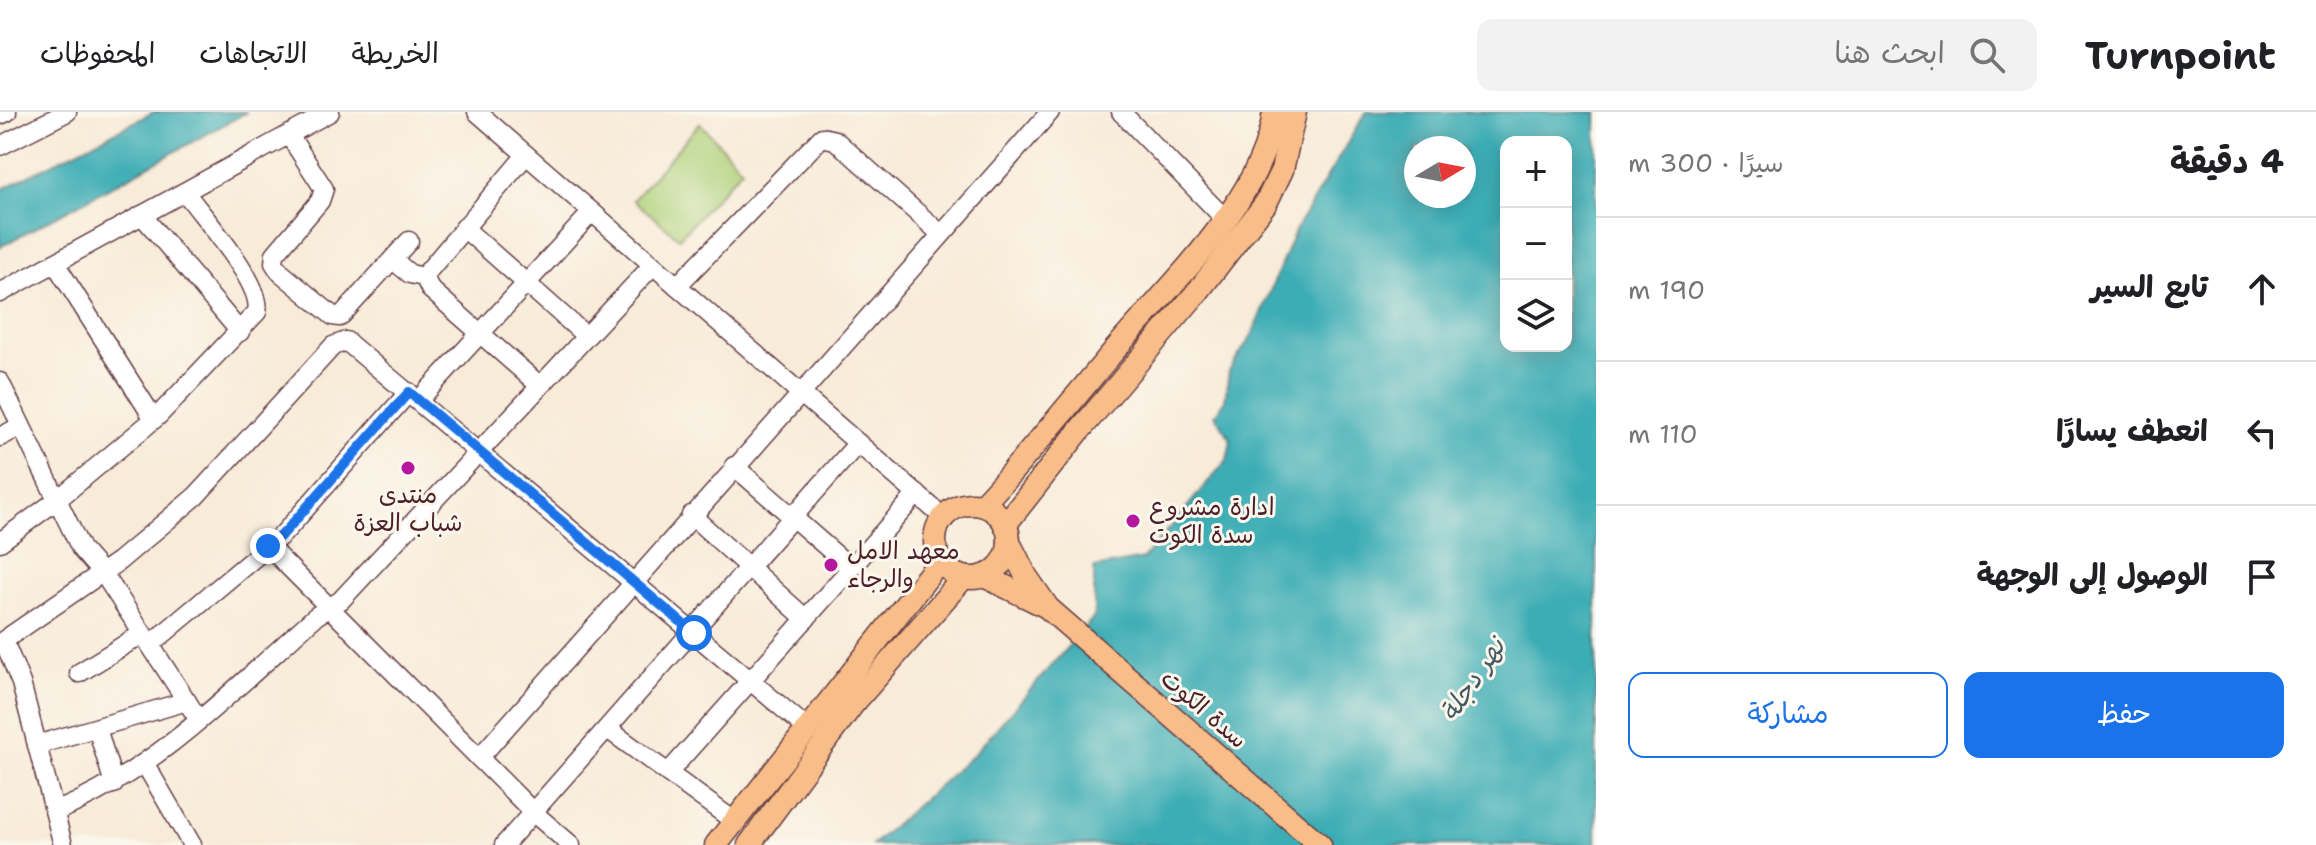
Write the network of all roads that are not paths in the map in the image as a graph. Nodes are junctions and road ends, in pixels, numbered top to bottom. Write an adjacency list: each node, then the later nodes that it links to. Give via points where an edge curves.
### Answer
1 (7, 112): 9 (street)
2 (67, 112): 11 (street)
3 (330, 112): 10 (street)
4 (477, 112): 12 (street)
5 (1050, 112): 18 (street)
6 (1121, 112): 16 (street)
7 (1274, 112): 16 (main road, via 1262,156)
8 (1295, 112): 48 (main road, via 1282,170 1266,203 1079,431)
9 (0, 115)
10 (289, 135): 13 (street); 27 (street, via 322,182 323,193 275,254 274,263)
11 (0, 146)
12 (526, 155): 14 (street); 17 (street)
13 (185, 192): 15 (street); 28 (street, via 257,293 257,312)
14 (592, 212): 22 (street); 24 (street)
15 (142, 215): 21 (street); 28 (street)
16 (1224, 218): 44 (main road)
17 (464, 228): 23 (street); 24 (street)
18 (941, 234): 25 (street, via 835,140 822,137); 34 (street)
19 (409, 241): 20 (street)
20 (393, 260): 23 (street, via 410,274); 27 (street)
21 (55, 263): 26 (street); 36 (street)
22 (653, 265): 25 (street); 30 (street)
23 (424, 277): 29 (street, via 430,289)
24 (526, 284): 29 (street); 30 (street)
25 (677, 286): 34 (street)
26 (0, 293)
27 (339, 317): 31 (street)
28 (240, 332): 36 (street)
29 (481, 333): 33 (street); 35 (street)
30 (586, 336): 33 (street)
31 (342, 342): 35 (street, via 357,347); 54 (street, via 196,496)
32 (0, 382): 37 (street)
33 (539, 385): 40 (street)
34 (799, 391): 39 (street); 41 (street)
35 (414, 396): 40 (street); 50 (street)
36 (154, 419): 43 (street)
37 (21, 426): 38 (street); 43 (street)
38 (0, 437)
39 (858, 443): 42 (street); 46 (street)
40 (478, 450): 56 (street); 57 (street)
41 (734, 466): 45 (street); 46 (street)
42 (917, 494): 47 (street); 53 (street)
43 (57, 500): 49 (street); 54 (street, via 81,549)
44 (982, 505): 47 (main road, via 961,505); 48 (main road, via 992,509)
45 (691, 515): 52 (street); 56 (street)
46 (794, 517): 52 (street); 53 (street)
47 (943, 517): 51 (main road, via 934,538)
48 (1007, 533): 55 (main road, via 1002,563); 58 (main road, via 1026,576)
49 (0, 542)
50 (268, 546): 57 (street); 61 (street)
51 (940, 561): 55 (main road); 69 (main road)
52 (750, 568): 59 (street); 60 (street)
53 (851, 568): 59 (street)
54 (101, 573): 61 (street); 62 (street)
55 (974, 577): 58 (main road); 75 (main road)
56 (633, 581): 60 (street); 71 (street)
57 (330, 608): 66 (street); 71 (street)
58 (1051, 610): 85 (main road, سدة الكوت)
59 (806, 619): 64 (street)
60 (694, 633): 64 (street); 68 (street)
61 (146, 640): 63 (street); 65 (street)
62 (2, 642): 70 (street, via 21,683)
63 (79, 673)
64 (751, 681): 69 (street); 73 (street)
65 (187, 701): 66 (street); 67 (street)
66 (199, 720): 72 (street)
67 (97, 728): 70 (street); 74 (street)
68 (609, 730): 73 (street); 77 (street)
69 (809, 730): 75 (main road)
70 (37, 745): 76 (street)
71 (479, 758): 77 (street)
72 (145, 764): 74 (street); 80 (street)
73 (668, 773): 78 (street)
74 (114, 784): 76 (street)
75 (773, 792): 78 (main road); 84 (main road)
76 (55, 812): 79 (street)
77 (535, 814): 81 (street); 82 (street)
78 (734, 821): 83 (main road)
79 (63, 845)
80 (192, 845)
81 (504, 845)
82 (571, 845)
83 (716, 845)
84 (749, 845)
85 (1320, 845)

